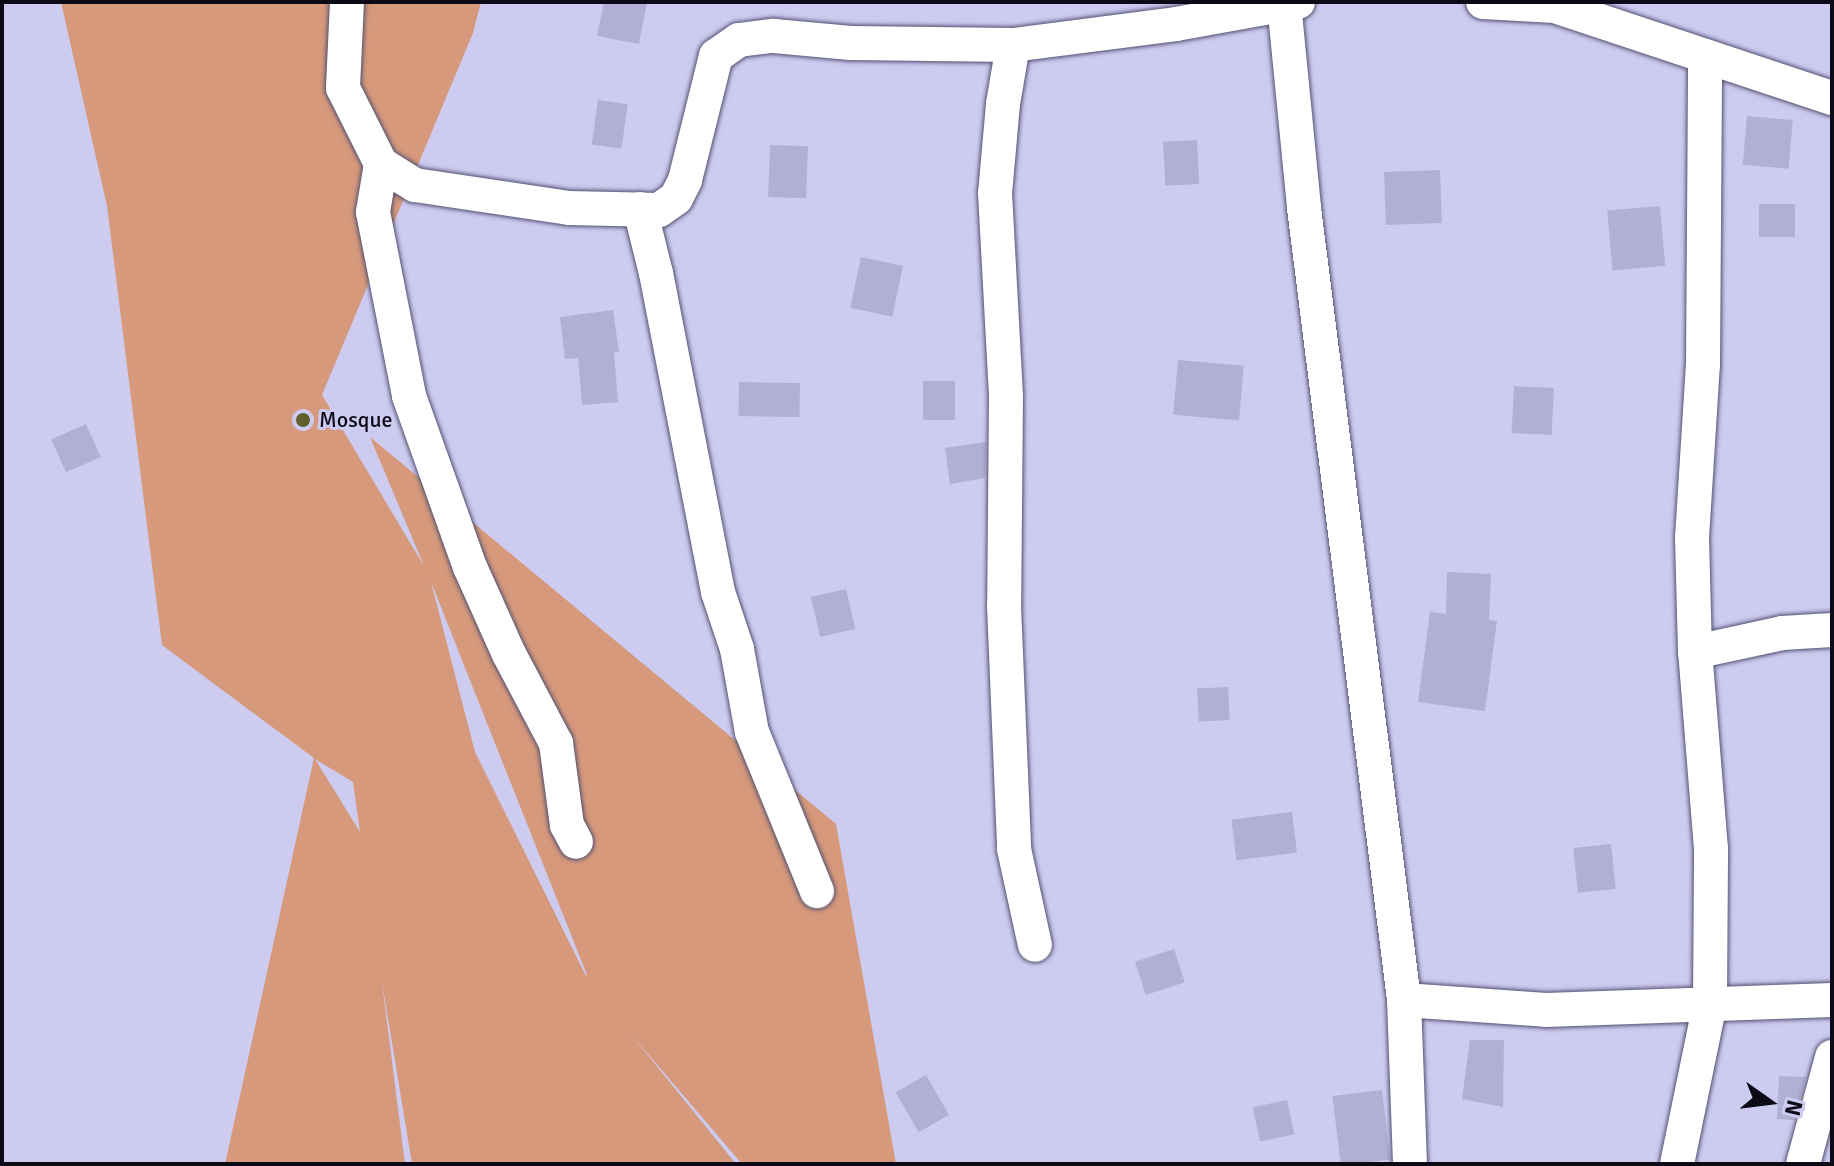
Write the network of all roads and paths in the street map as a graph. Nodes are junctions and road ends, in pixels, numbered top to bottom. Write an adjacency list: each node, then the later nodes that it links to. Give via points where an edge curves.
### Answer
1 (347, 2): 8 (street, via 343,88)
2 (1298, 2): 4 (street)
3 (1483, 2): 6 (street, via 1555,6)
4 (1284, 3): 5 (street, via 1176,24); 15 (street, via 1304,208)
5 (1013, 45): 9 (street, via 851,43 774,36 739,40 716,56 676,198 659,210); 14 (street, via 995,193 1006,395 1004,606 1014,849)
6 (1705, 56): 7 (street); 11 (street, via 1703,365 1692,538)
7 (1832, 98)
8 (381, 164): 9 (street, via 415,185 569,208); 12 (street, via 373,212 409,396 470,567 556,743 567,825)
9 (640, 209): 13 (street, via 752,732)
10 (1832, 630): 11 (street, via 1782,633)
11 (1695, 652): 17 (street, via 1711,849)
12 (576, 842)
13 (817, 891)
14 (1035, 945)
15 (1404, 1000): 17 (street, via 1546,1010); 19 (street)
16 (1832, 1000): 17 (street)
17 (1710, 1003): 20 (street)
18 (1832, 1057): 21 (street)
19 (1410, 1164)
20 (1677, 1164)
21 (1803, 1164)

